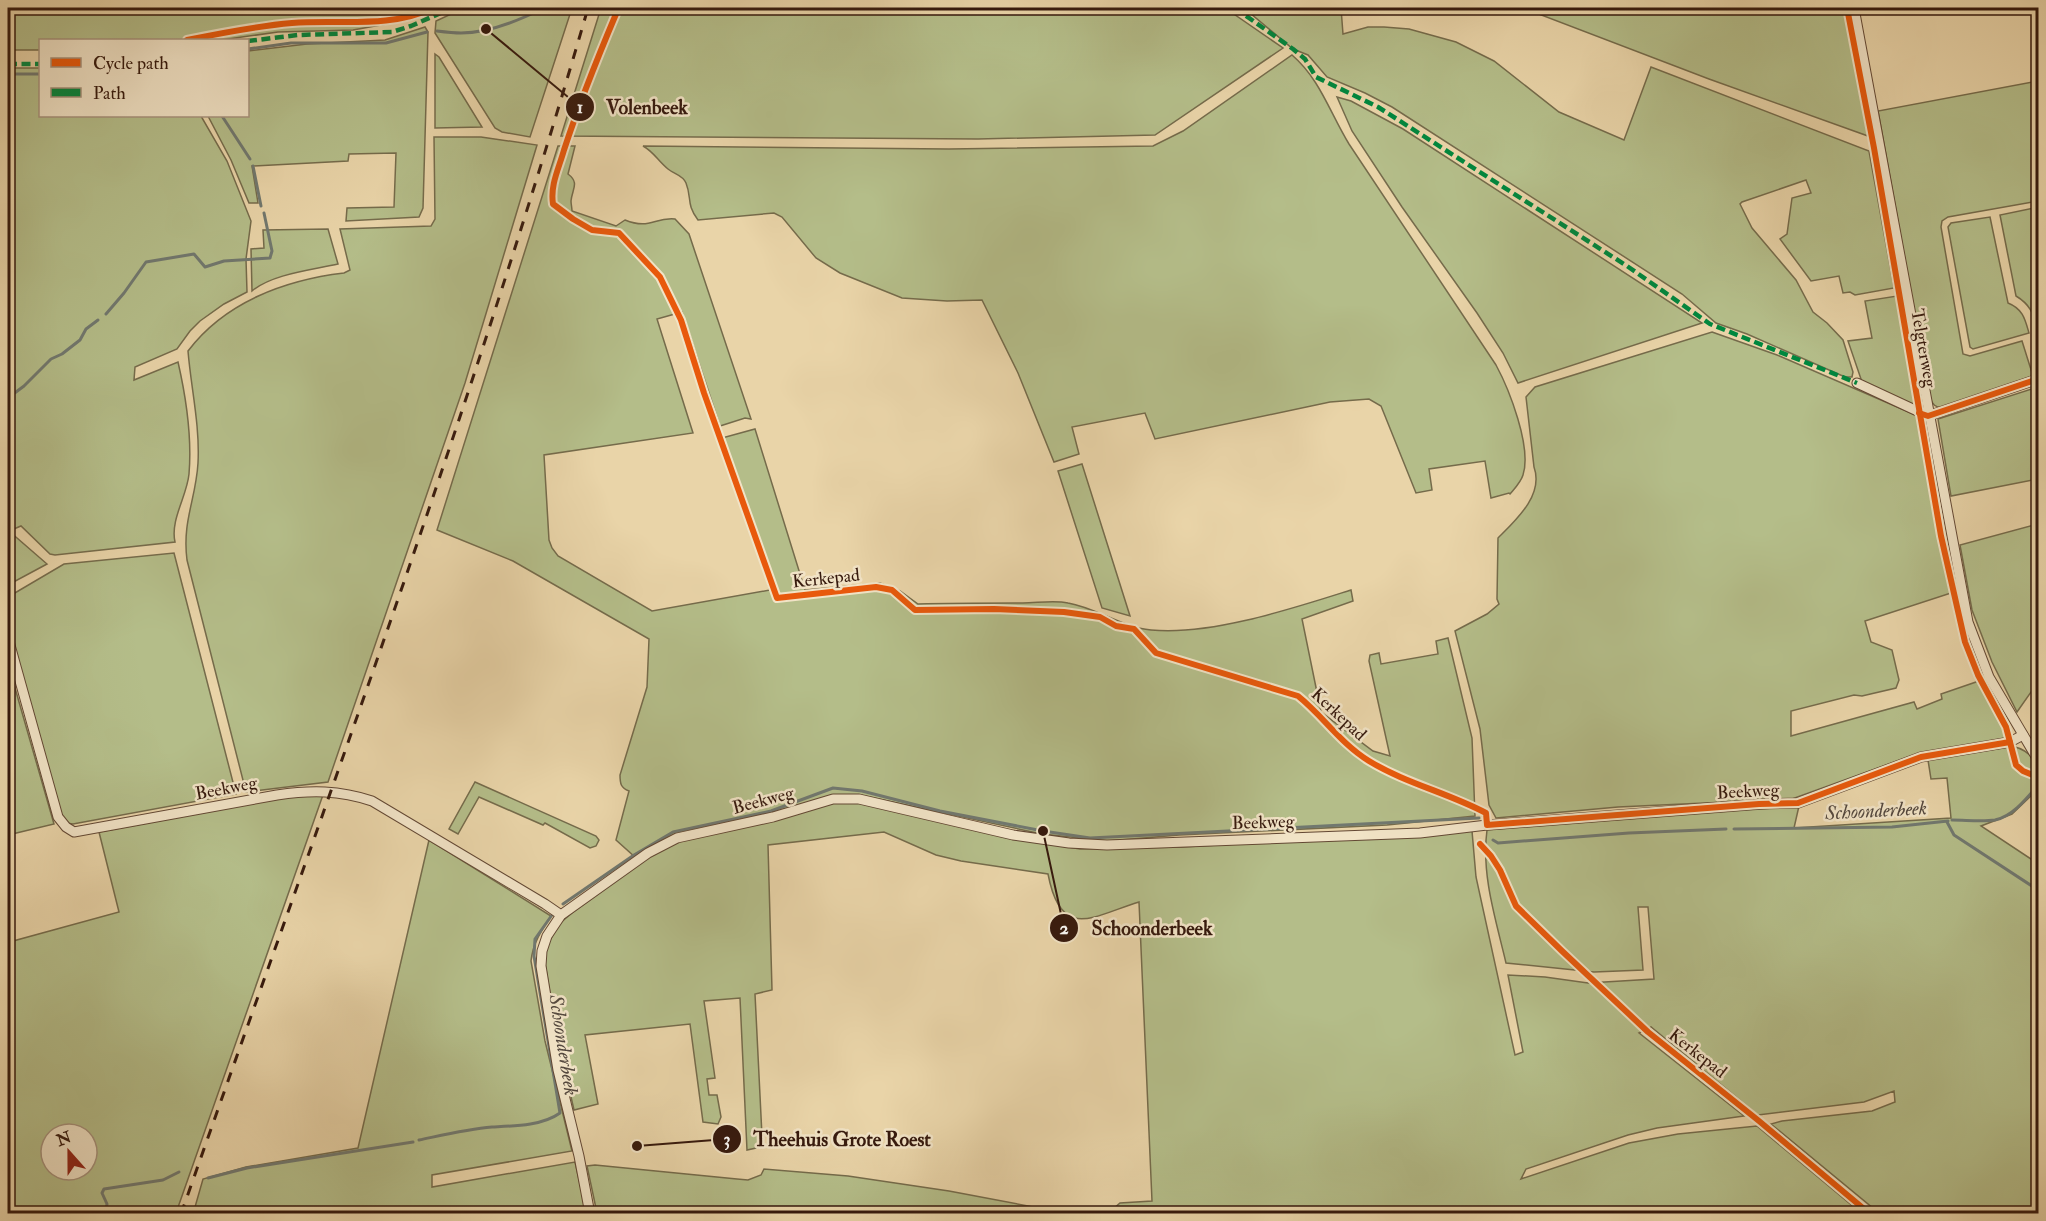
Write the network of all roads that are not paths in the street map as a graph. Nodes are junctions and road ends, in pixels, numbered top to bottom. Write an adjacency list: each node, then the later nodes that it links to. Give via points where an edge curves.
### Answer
1 (1854, 8): 4 (street, Telgterweg)
2 (2038, 379): 4 (street)
3 (1857, 383): 4 (street)
4 (1928, 416): 6 (street, Telgterweg, via 1968,622 1989,677)
5 (8, 638): 8 (street, Beekweg, via 58,817 74,832 288,794 351,794 372,801)
6 (2023, 735): 7 (street, Telgterweg); 8 (street, Beekweg, via 2010,742 1921,757 1798,803 1420,833 1090,845 1013,835 859,799 833,799 677,838 648,853)
7 (2038, 760)
8 (561, 915): 9 (street, Beekweg, via 547,936 541,966 558,1070)
9 (590, 1214)

